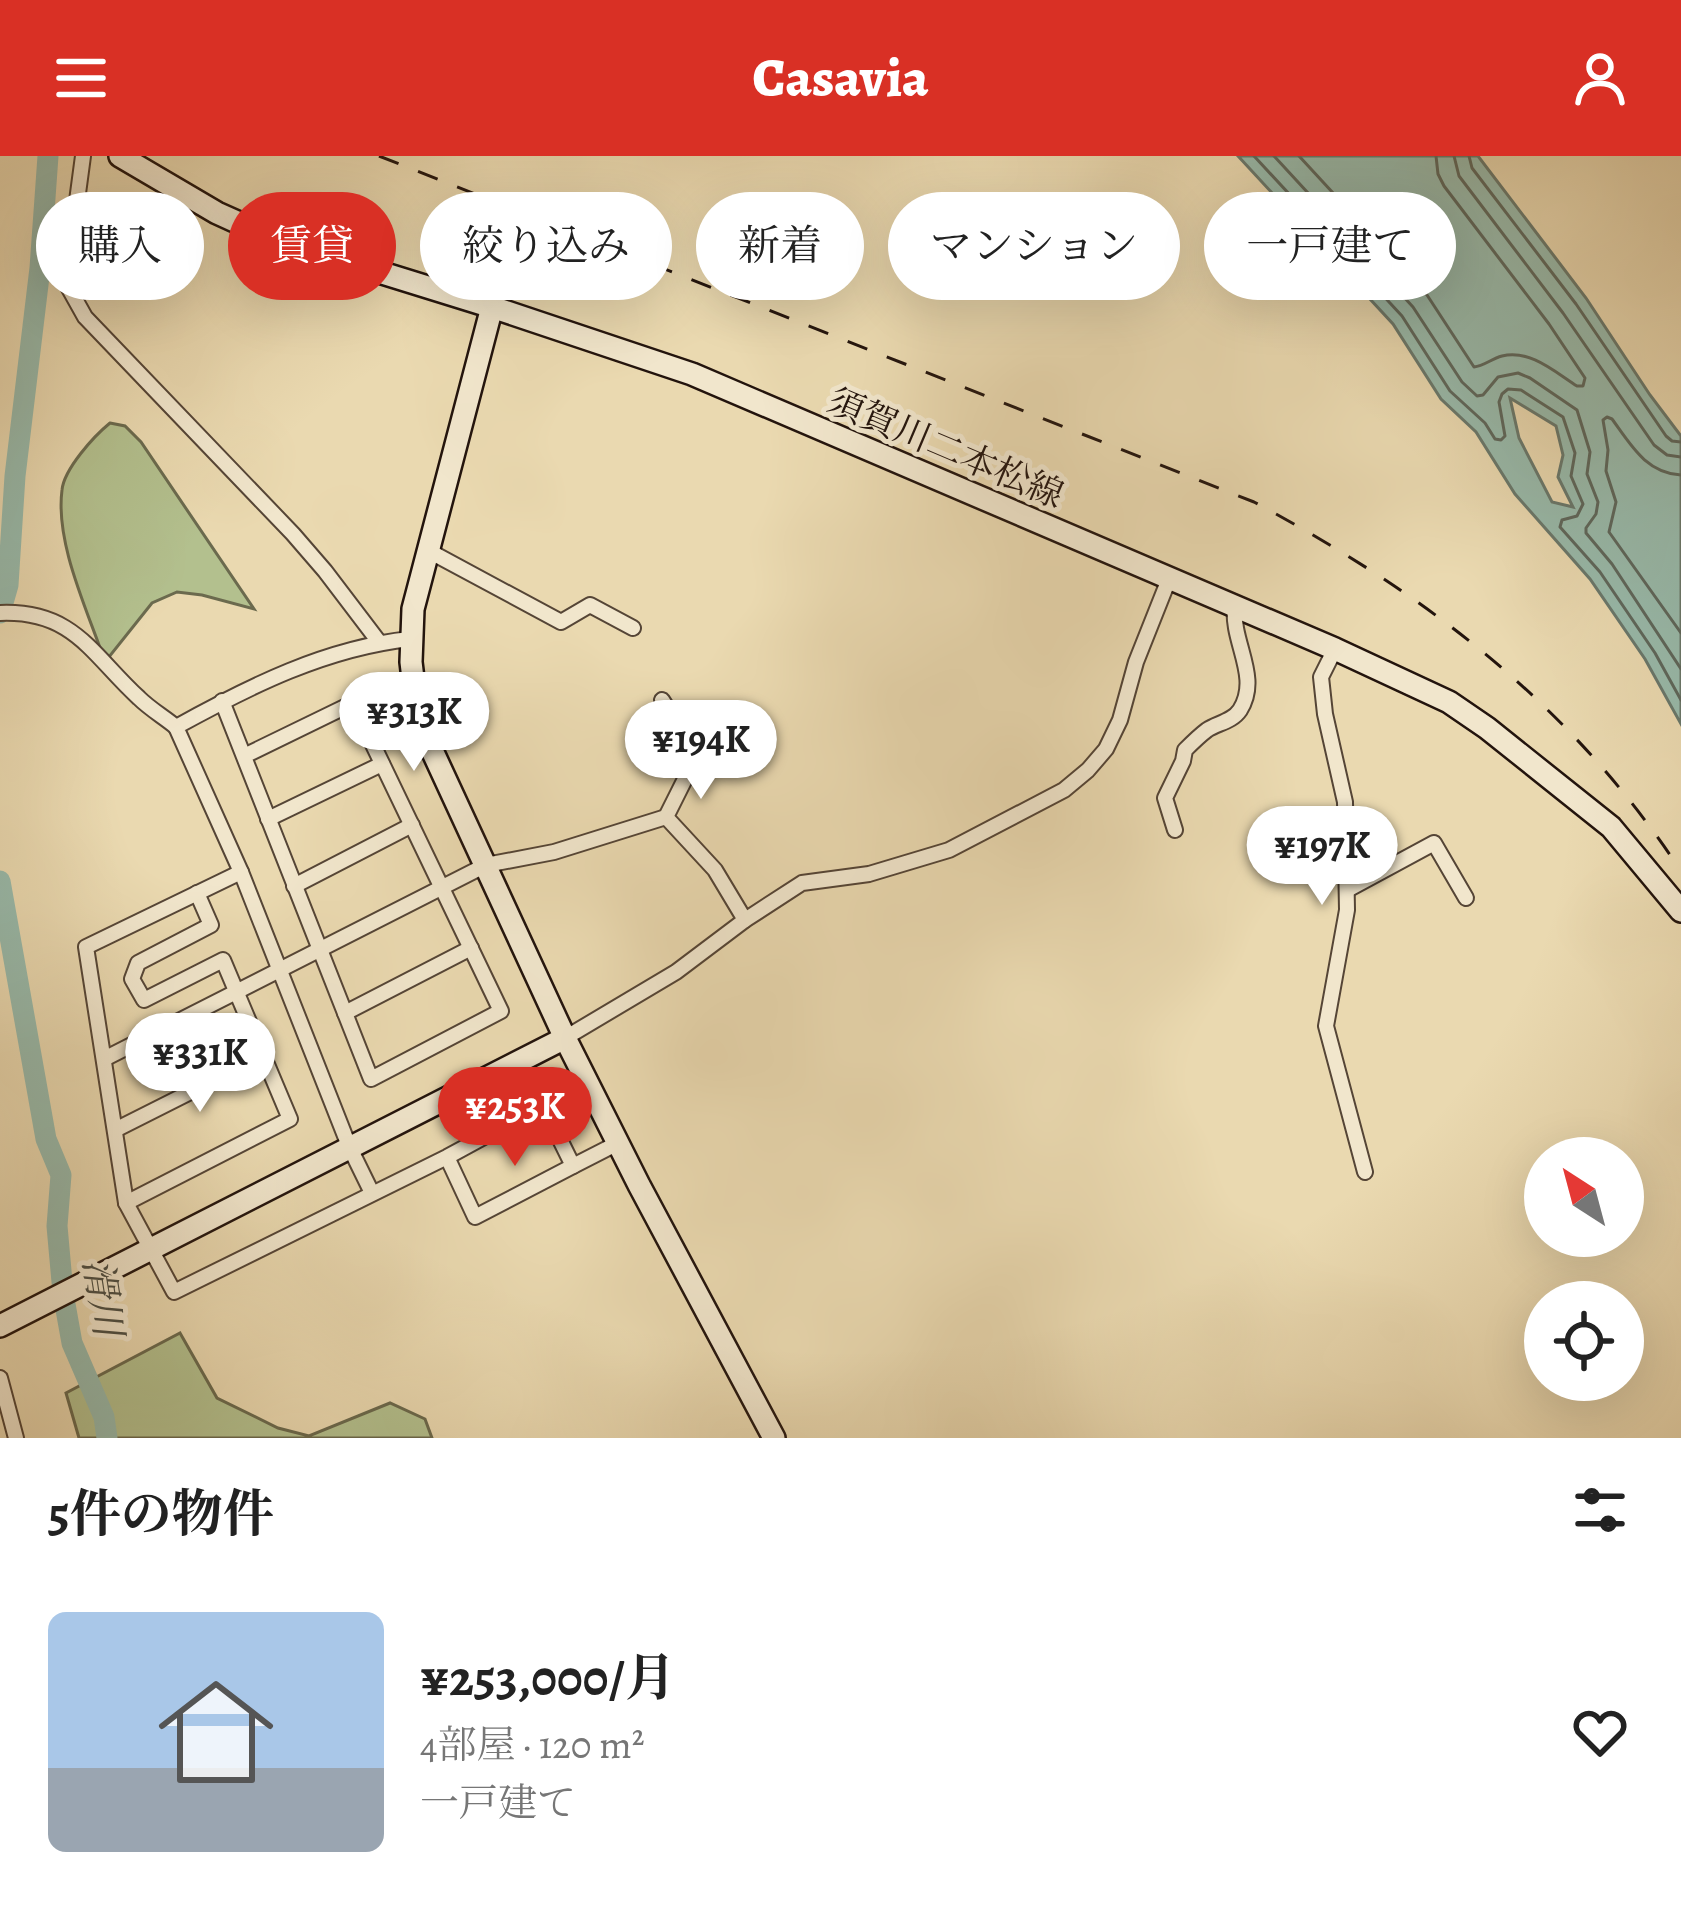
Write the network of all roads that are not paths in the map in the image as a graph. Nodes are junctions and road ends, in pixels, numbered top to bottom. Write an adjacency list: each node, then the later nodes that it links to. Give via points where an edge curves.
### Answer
1 (83, 156): 10 (street, via 70,295 304,546)
2 (120, 156): 3 (street, 須賀川二本松線, via 279,241)
3 (492, 307): 4 (street); 5 (street, 須賀川二本松線, via 692,374)
4 (427, 550): 8 (street, via 561,622 590,605); 9 (street)
5 (1169, 579): 6 (street, 須賀川二本松線); 29 (street, via 1120,720 1106,748 1064,790 949,850 802,883)
6 (1235, 607): 11 (street, 須賀川二本松線); 20 (street, via 1250,678 1240,709 1185,750 1165,798)
7 (4, 612): 14 (street, via 71,630)
8 (633, 628)
9 (410, 639): 10 (street); 21 (street, via 416,704 430,746)
10 (379, 642): 13 (street, via 320,657)
11 (1335, 649): 25 (street, via 1321,676 1346,802); 28 (street, 須賀川二本松線, via 1487,728 1610,827)
12 (662, 700): 17 (street, via 695,759)
13 (222, 701): 14 (street); 15 (street)
14 (176, 727): 22 (street)
15 (244, 755): 16 (street, via 353,703); 18 (street)
16 (382, 764): 18 (street); 19 (street)
17 (666, 818): 21 (street); 29 (street, via 715,870)
18 (268, 819): 23 (street)
19 (412, 825): 23 (street); 24 (street)
20 (1175, 830)
21 (486, 865): 24 (street); 35 (street)
22 (241, 872): 26 (street); 32 (street)
23 (294, 886): 31 (street)
24 (442, 888): 30 (street); 31 (street)
25 (1347, 890): 27 (street, via 1434,843); 43 (street, via 1326,1026)
26 (197, 893): 33 (street, via 211,925 138,963 132,979 144,1000 223,960); 37 (street, via 86,947)
27 (1466, 898)
28 (1681, 911)
29 (745, 920): 35 (street)
30 (471, 948): 34 (street); 34 (street, via 501,1011 371,1079)
31 (320, 951): 32 (street); 34 (street)
32 (279, 972): 33 (street); 40 (street)
33 (238, 992): 36 (street); 37 (street)
34 (345, 1013)
35 (565, 1038): 39 (street); 40 (street)
36 (264, 1055): 38 (street); 45 (street, via 290,1120)
37 (104, 1059): 38 (street)
38 (115, 1130): 45 (street)
39 (618, 1143): 42 (street); 50 (street)
40 (349, 1146): 44 (street); 46 (street)
41 (447, 1157): 42 (street, via 475,1217); 42 (street, via 543,1105); 44 (street)
42 (573, 1166)
43 (1365, 1172)
44 (372, 1192): 46 (street, via 174,1292)
45 (126, 1203): 46 (street)
46 (151, 1247): 47 (street)
47 (8, 1322)
48 (0, 1378): 49 (street)
49 (16, 1438)
50 (774, 1438)

